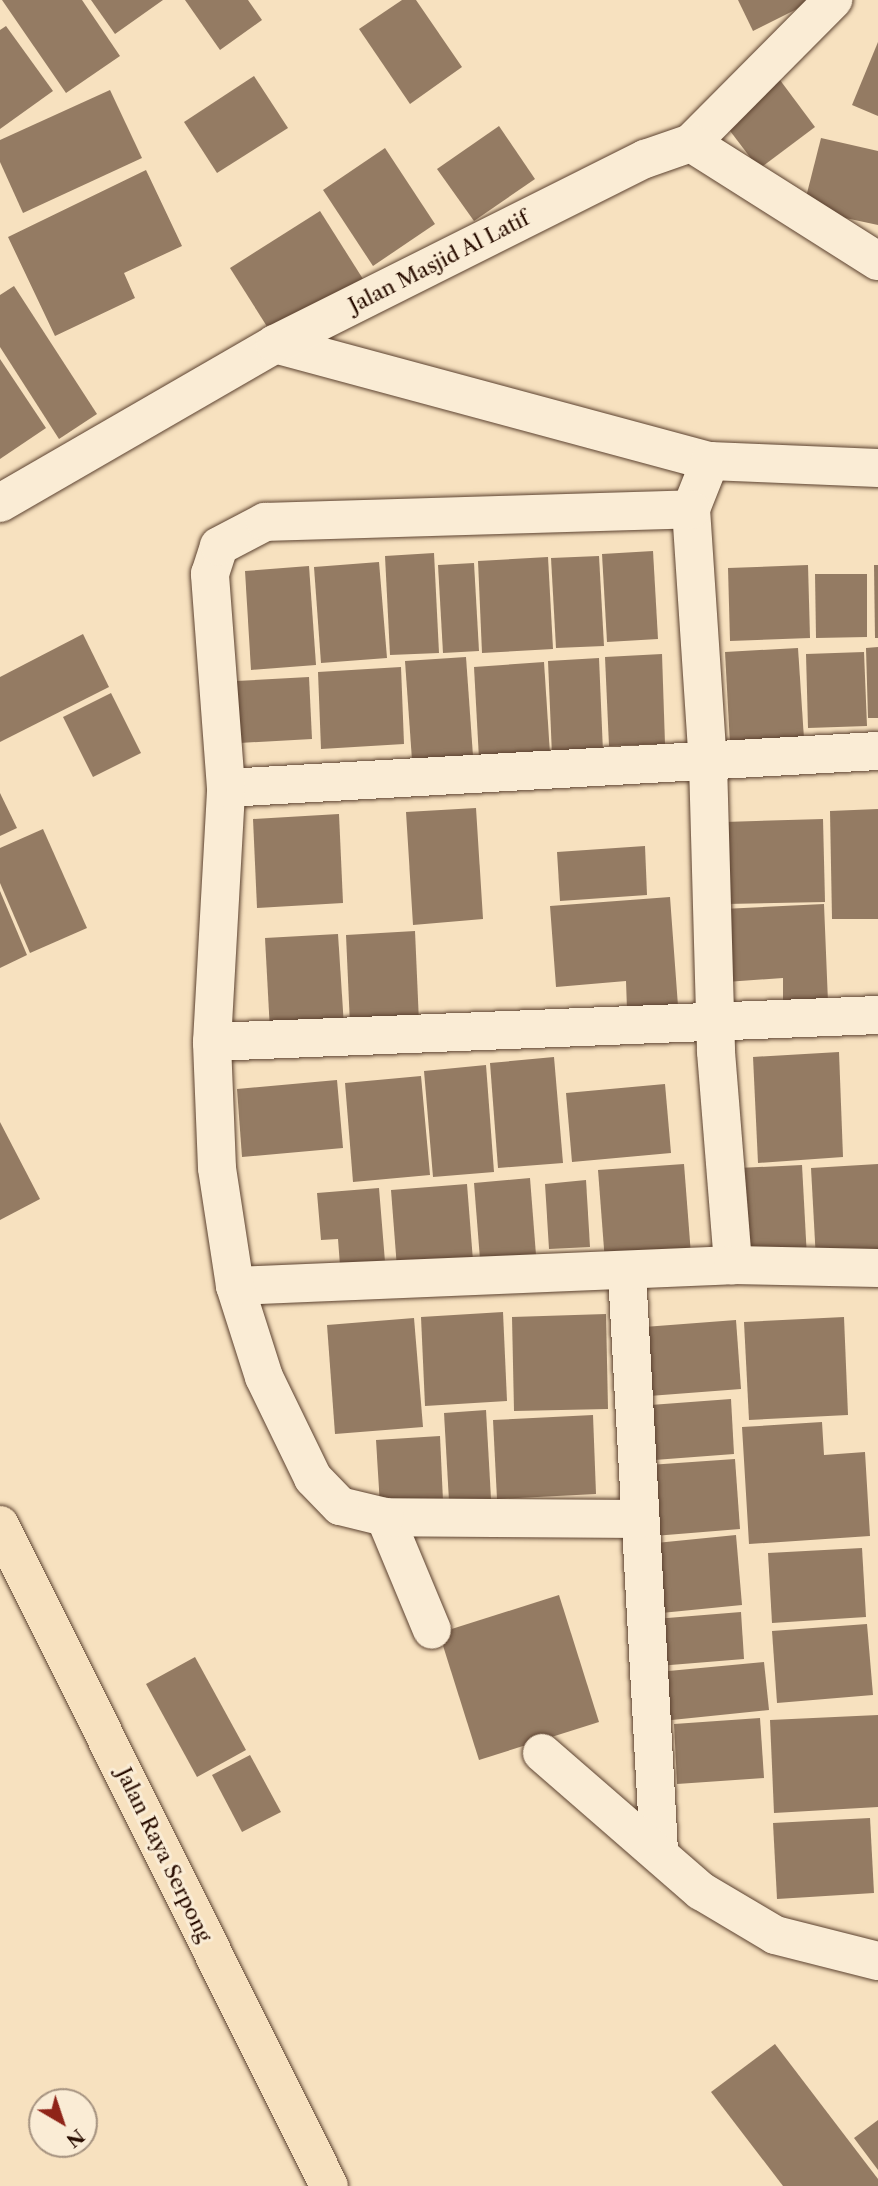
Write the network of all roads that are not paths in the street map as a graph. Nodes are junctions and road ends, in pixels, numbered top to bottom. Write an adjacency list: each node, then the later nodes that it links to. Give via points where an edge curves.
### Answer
1 (832, 0): 2 (street)
2 (691, 143): 3 (street); 4 (street, Jalan Masjid Al Latif, via 645,159)
3 (878, 261)
4 (275, 344): 5 (street); 7 (street, Jalan Masjid Al Latif)
5 (710, 461): 6 (street); 8 (street)
6 (878, 468)
7 (0, 503)
8 (691, 509): 10 (street); 11 (street, via 265,522 245,528 219,546 210,561)
9 (878, 751): 10 (street)
10 (708, 763): 11 (street); 13 (street)
11 (226, 788): 14 (street)
12 (878, 1015): 13 (street)
13 (715, 1022): 14 (street); 15 (street)
14 (212, 1042): 18 (street, via 217,1168)
15 (733, 1265): 16 (street); 17 (street)
16 (878, 1268)
17 (627, 1273): 18 (street); 20 (street)
18 (235, 1286): 19 (street, via 264,1377 313,1478 340,1506)
19 (385, 1517): 20 (street); 22 (street)
20 (640, 1519): 24 (street)
21 (0, 1524): 26 (main road, Jalan Raya Serpong)
22 (432, 1630)
23 (542, 1753): 24 (street)
24 (659, 1850): 25 (street, via 701,1891 775,1935)
25 (878, 1961)
26 (328, 2186)

